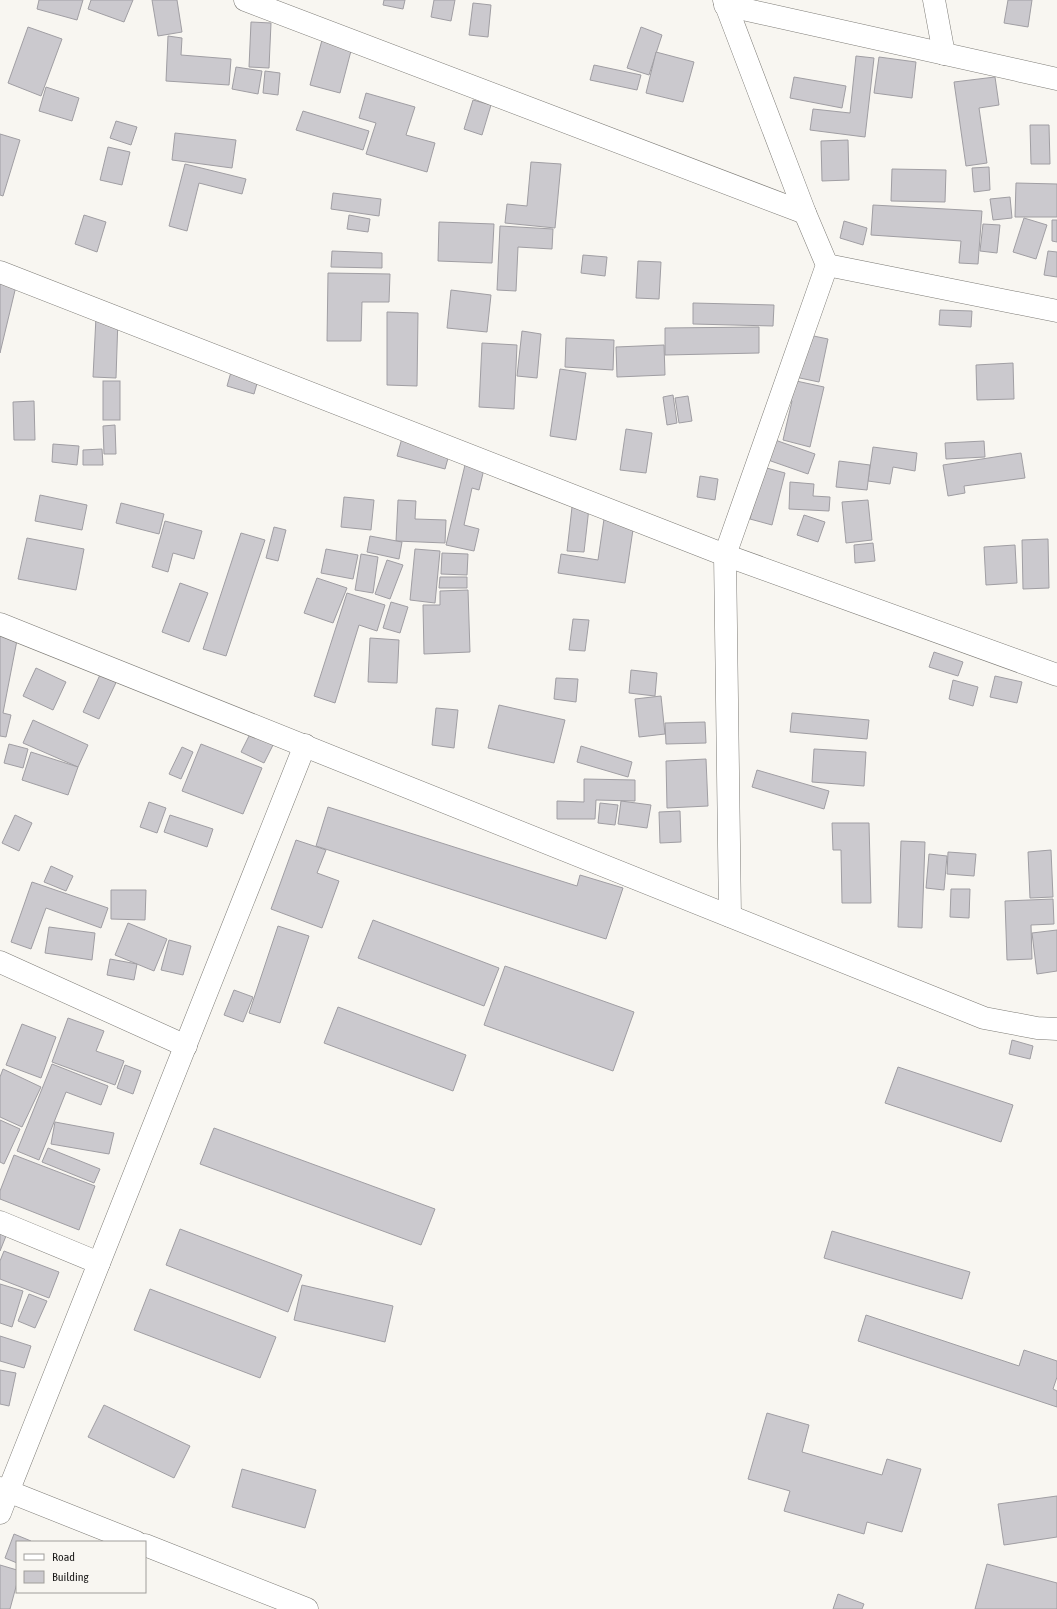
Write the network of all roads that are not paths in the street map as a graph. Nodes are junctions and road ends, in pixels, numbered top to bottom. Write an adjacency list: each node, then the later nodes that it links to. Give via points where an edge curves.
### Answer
1 (245, 0): 6 (street)
2 (934, 0): 4 (street)
3 (725, 2): 4 (street); 6 (street)
4 (944, 54): 5 (street)
5 (1057, 79)
6 (805, 213): 7 (street)
7 (826, 265): 9 (street); 10 (street)
8 (0, 272): 10 (street)
9 (1057, 311)
10 (725, 555): 12 (street); 14 (street)
11 (0, 624): 13 (street)
12 (1057, 675)
13 (305, 745): 14 (street); 17 (street)
14 (730, 916): 16 (street, via 984,1018)
15 (0, 962): 17 (street)
16 (1057, 1029)
17 (186, 1046): 19 (street)
18 (0, 1222): 19 (street)
19 (99, 1263): 20 (street)
20 (4, 1490): 21 (street); 22 (street)
21 (0, 1513)
22 (133, 1541)
23 (146, 1545): 24 (street)
24 (307, 1609)

